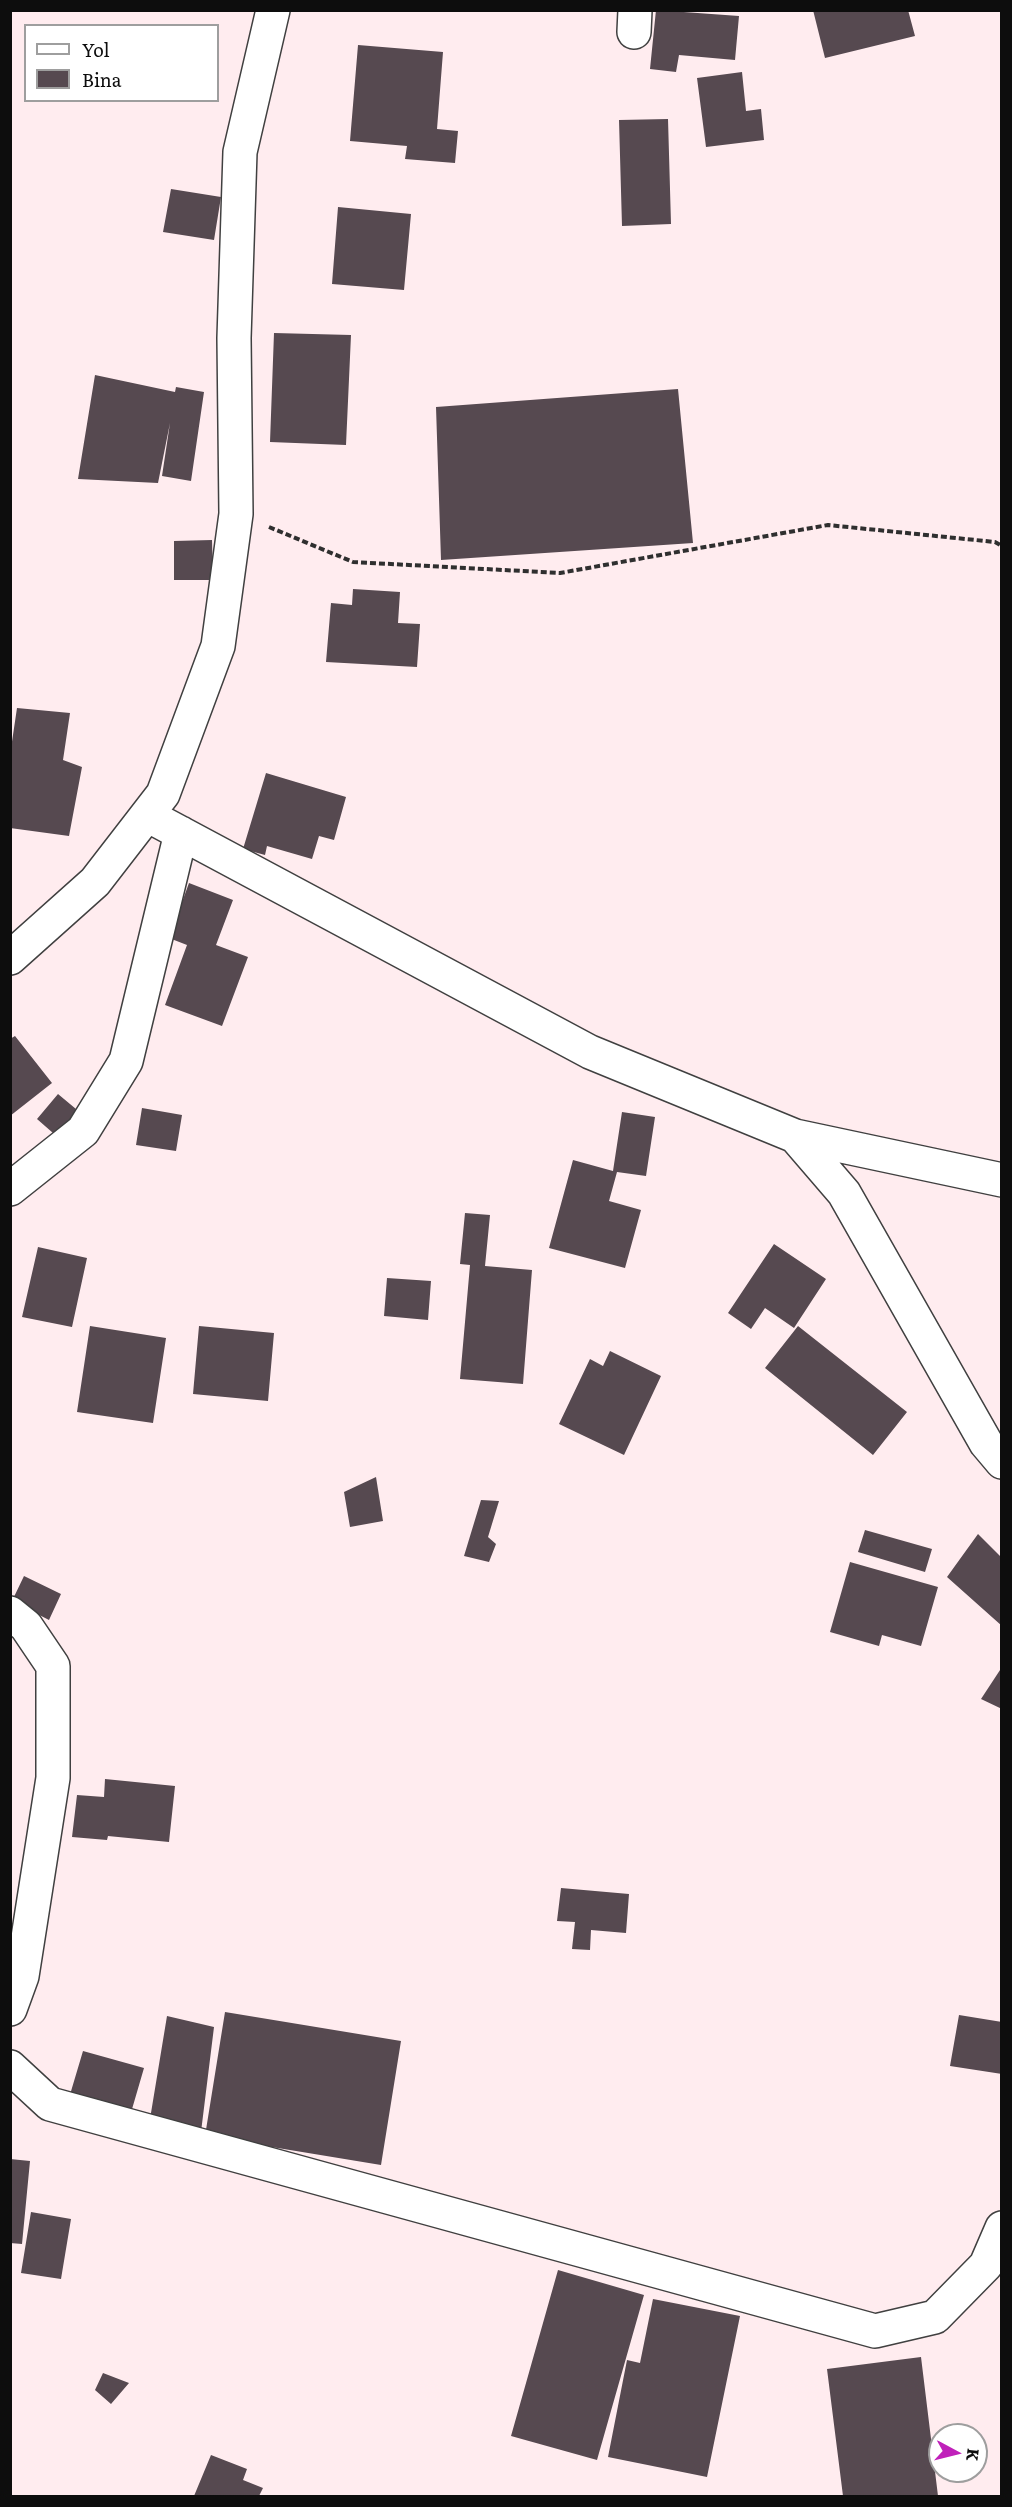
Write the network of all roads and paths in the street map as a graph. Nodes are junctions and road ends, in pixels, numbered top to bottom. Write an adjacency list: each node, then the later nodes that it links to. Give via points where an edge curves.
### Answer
1 (273, 10): 2 (street, via 240,152 234,338)
2 (236, 514): 3 (path, via 353,562 560,573 828,525 995,542); 4 (street, via 218,646 163,794)
3 (1002, 546)
4 (147, 815): 5 (street); 6 (street, via 95,882)
5 (182, 833): 7 (street, via 590,1052); 9 (street, via 126,1060 82,1131)
6 (10, 958)
7 (795, 1136): 8 (street); 10 (street, via 844,1192 986,1443)
8 (1002, 1180)
9 (10, 1189)
10 (1002, 1462)
11 (10, 1613): 12 (street, via 26,1626 53,1666 52,1778 22,1976)
12 (10, 2009)
13 (10, 2067): 14 (street, via 50,2104 875,2331 935,2317 987,2265)
14 (1002, 2228)

